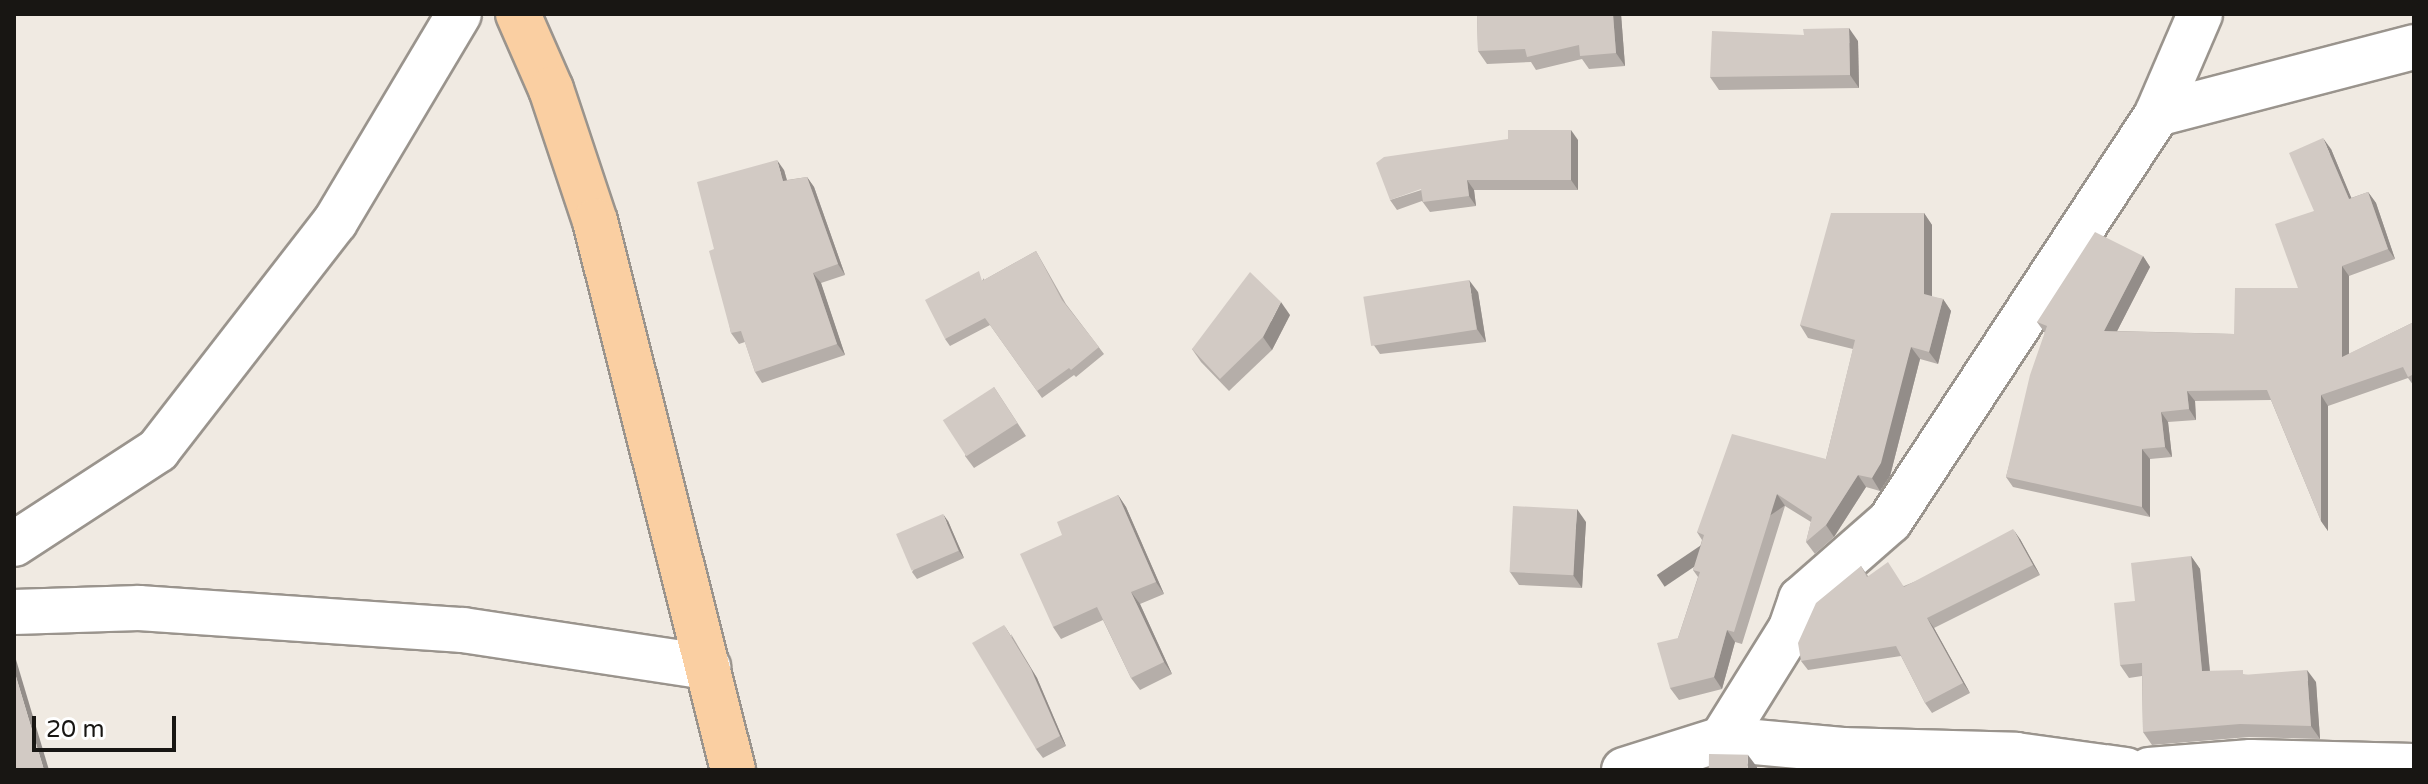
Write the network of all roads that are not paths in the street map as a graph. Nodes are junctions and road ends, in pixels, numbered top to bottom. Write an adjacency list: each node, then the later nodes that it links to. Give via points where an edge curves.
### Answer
1 (459, 14): 6 (street, via 335,222 158,450)
2 (518, 14): 8 (main road, via 551,89 595,221)
3 (2200, 14): 5 (street)
4 (2414, 47): 5 (street)
5 (2157, 114): 9 (street, via 1890,521 1801,599 1791,628)
6 (14, 544)
7 (14, 612): 8 (street, via 139,608 463,630)
8 (708, 667): 11 (main road)
9 (1722, 739): 12 (street); 13 (street, via 1842,750 2016,755)
10 (2414, 766): 14 (street, via 2251,762)
11 (733, 770)
12 (1624, 770)
13 (2126, 770)
14 (2149, 770)

